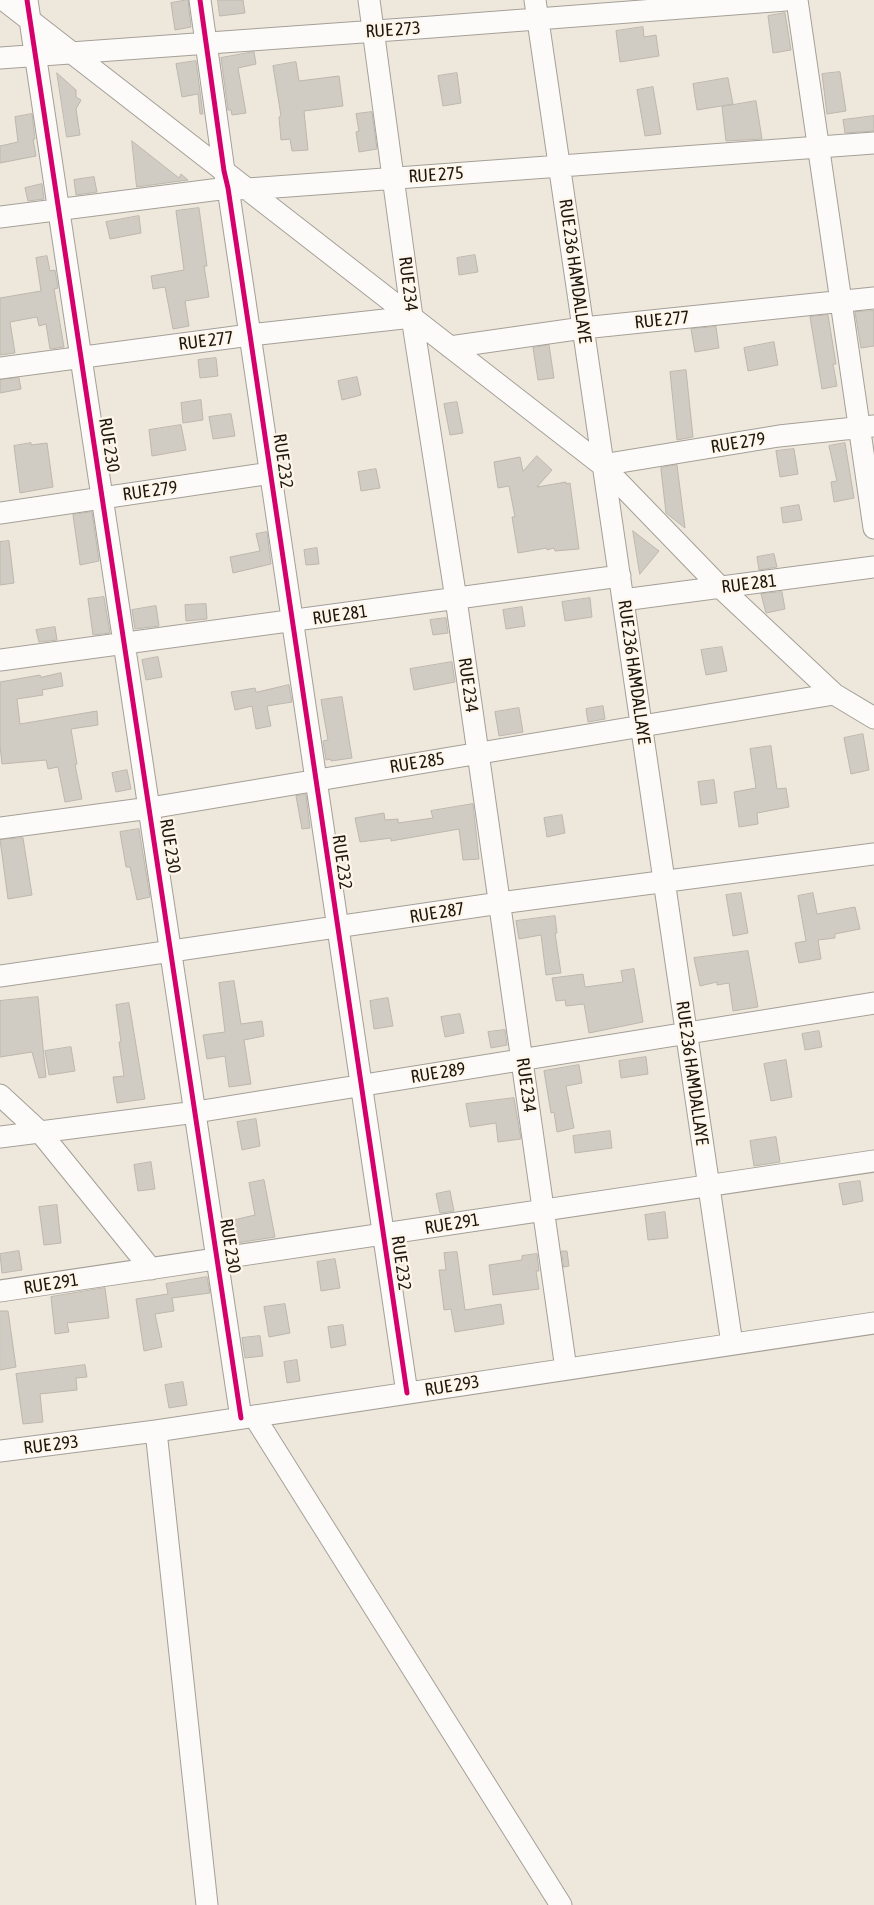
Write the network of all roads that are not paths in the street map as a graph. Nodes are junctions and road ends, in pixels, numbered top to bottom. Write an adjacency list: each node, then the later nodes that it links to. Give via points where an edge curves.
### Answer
1 (4, 0): 6 (street)
2 (200, 0): 9 (street, RUE 232)
3 (370, 0): 8 (street, RUE 234)
4 (786, 0): 7 (street, RUE 273)
5 (797, 0): 14 (street)
6 (29, 10): 10 (street); 11 (street, RUE 230)
7 (536, 10): 8 (street, RUE 273); 15 (street, RUE 236 HAMDALLAYE)
8 (374, 32): 9 (street, RUE 273); 16 (street, RUE 234)
9 (207, 43): 10 (street, RUE 273); 17 (street, RUE 232)
10 (72, 53): 11 (street, RUE 273); 17 (street)
11 (36, 55): 12 (street, RUE 273); 18 (street, RUE 230)
12 (0, 58)
13 (874, 143): 14 (street, RUE 275)
14 (818, 147): 15 (street, RUE 275); 21 (street)
15 (560, 166): 16 (street, RUE 275); 23 (street, RUE 236 HAMDALLAYE)
16 (394, 178): 17 (street, RUE 275); 22 (street, RUE 234)
17 (233, 183): 18 (street, RUE 275); 22 (street); 24 (street, RUE 232)
18 (59, 210): 19 (street, RUE 275); 26 (street, RUE 230)
19 (0, 218)
20 (874, 298): 21 (street, RUE 277)
21 (841, 302): 23 (street, RUE 277); 28 (street)
22 (412, 317): 24 (street, RUE 277); 25 (street); 37 (street, RUE 234)
23 (583, 328): 25 (street, RUE 277); 29 (street, RUE 236 HAMDALLAYE)
24 (250, 335): 26 (street, RUE 277); 30 (street, RUE 232)
25 (450, 347): 29 (street)
26 (82, 357): 27 (street, RUE 277); 31 (street, RUE 230)
27 (0, 368)
28 (867, 427): 29 (street, RUE 279, via 779,436); 33 (street)
29 (602, 465): 35 (street, RUE 236 HAMDALLAYE); 36 (street)
30 (271, 473): 31 (street, RUE 279); 39 (street, RUE 232)
31 (103, 498): 32 (street, RUE 279); 40 (street, RUE 230)
32 (0, 513)
33 (874, 528)
34 (874, 568): 36 (street, RUE 281)
35 (620, 576): 37 (street, RUE 281); 38 (street, RUE 236 HAMDALLAYE)
36 (720, 588): 38 (street, RUE 281); 42 (street)
37 (456, 599): 39 (street, RUE 281); 45 (street, RUE 234)
38 (623, 600): 44 (street, RUE 236 HAMDALLAYE)
39 (293, 622): 40 (street, RUE 281); 46 (street, RUE 232)
40 (126, 644): 41 (street, RUE 281); 47 (street, RUE 230)
41 (0, 660)
42 (834, 694): 43 (street); 44 (street, RUE 285)
43 (874, 718)
44 (641, 726): 45 (street, RUE 285); 50 (street, RUE 236 HAMDALLAYE)
45 (478, 753): 46 (street, RUE 285); 51 (street, RUE 234)
46 (316, 780): 47 (street, RUE 285); 52 (street, RUE 232)
47 (150, 808): 48 (street, RUE 285); 53 (street, RUE 230)
48 (0, 828)
49 (874, 854): 50 (street, RUE 287)
50 (664, 882): 51 (street, RUE 287); 56 (street, RUE 236 HAMDALLAYE)
51 (500, 903): 52 (street, RUE 287); 57 (street, RUE 234)
52 (338, 928): 53 (street, RUE 287); 58 (street, RUE 232)
53 (172, 951): 54 (street, RUE 287); 60 (street, RUE 230)
54 (0, 976)
55 (874, 1003): 56 (street, RUE 289)
56 (686, 1033): 57 (street, RUE 289); 64 (street, RUE 236 HAMDALLAYE)
57 (522, 1060): 58 (street, RUE 289); 65 (street, RUE 234)
58 (362, 1086): 60 (street, RUE 289); 66 (street, RUE 232)
59 (0, 1096): 61 (street)
60 (196, 1112): 61 (street, RUE 289); 67 (street, RUE 230)
61 (40, 1132): 62 (street, RUE 289); 68 (street)
62 (0, 1137)
63 (874, 1161): 64 (street, RUE 291)
64 (708, 1185): 65 (street, RUE 291); 71 (street, RUE 236 HAMDALLAYE)
65 (543, 1210): 66 (street, RUE 291); 72 (street, RUE 234)
66 (383, 1234): 67 (street, RUE 291); 73 (street, RUE 232)
67 (218, 1259): 68 (street, RUE 291); 74 (street, RUE 230)
68 (150, 1269): 69 (street, RUE 291)
69 (0, 1291)
70 (874, 1322): 71 (street, RUE 293)
71 (732, 1344): 72 (street, RUE 293)
72 (566, 1369): 73 (street, RUE 293)
73 (407, 1393): 74 (street, RUE 293)
74 (247, 1417): 75 (street, RUE 293); 78 (street)
75 (156, 1431): 76 (street, RUE 293); 77 (street)
76 (0, 1452)
77 (207, 1905)
78 (561, 1905)

